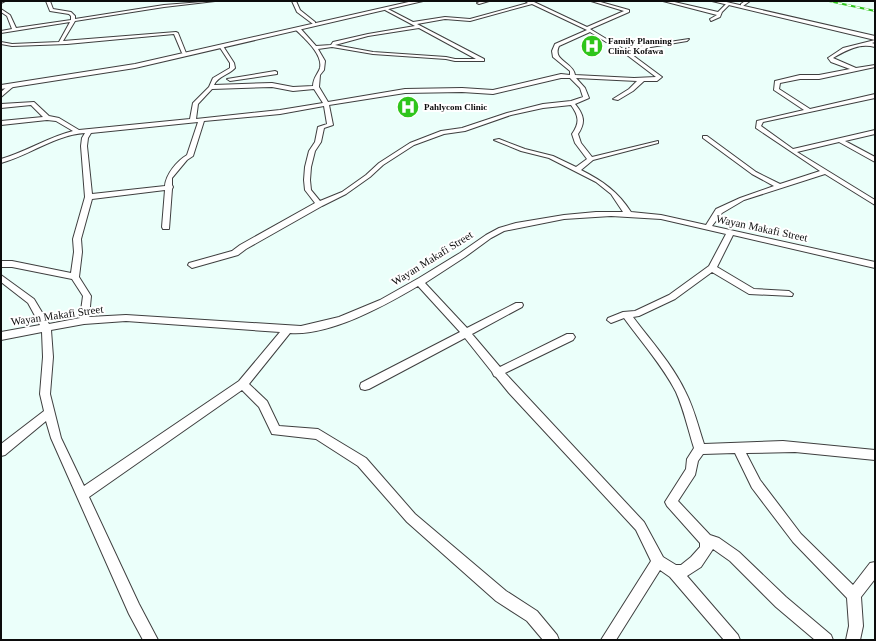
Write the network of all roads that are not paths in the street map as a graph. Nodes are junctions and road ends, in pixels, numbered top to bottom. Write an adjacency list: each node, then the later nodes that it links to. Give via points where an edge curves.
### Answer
1 (48, 1): 20 (street, via 51,10 70,13)
2 (213, 1): 20 (street)
3 (294, 1): 21 (street, via 298,10)
4 (411, 1): 21 (street)
5 (420, 1): 16 (street)
6 (487, 1): 13 (street)
7 (527, 1): 14 (street)
8 (593, 1): 26 (street, via 628,11)
9 (665, 1): 18 (street)
10 (715, 1): 12 (street)
11 (748, 1): 15 (street)
12 (727, 2): 15 (street); 18 (street); 28 (street)
13 (479, 3)
14 (533, 3): 22 (street, via 470,20 445,18); 26 (street)
15 (742, 5): 28 (street)
16 (386, 9): 22 (street); 24 (street)
17 (1, 10): 25 (street, via 12,20)
18 (719, 14): 19 (street)
19 (712, 20)
20 (73, 21): 25 (street); 32 (street)
21 (314, 23): 39 (street)
22 (412, 23): 23 (street)
23 (419, 26): 34 (street, via 368,35); 34 (street, via 482,60 373,53)
24 (298, 29): 36 (street); 37 (street)
25 (15, 30): 27 (street)
26 (587, 30): 38 (street); 46 (street, via 555,48 555,56 572,72)
27 (3, 32): 29 (street)
28 (875, 38): 33 (street)
29 (1, 39)
30 (687, 40): 38 (street)
31 (1, 43): 32 (street)
32 (62, 43): 39 (street, via 176,33)
33 (867, 43): 35 (street); 42 (street, via 845,49 830,58)
34 (332, 46): 37 (street)
35 (875, 46)
36 (220, 47): 44 (street, via 232,63); 50 (street, via 135,66)
37 (315, 48): 52 (street, via 323,61)
38 (623, 50): 48 (street, via 659,77)
39 (184, 53): 49 (street, via 89,72)
40 (875, 66): 41 (street)
41 (866, 68): 42 (street); 43 (street)
42 (854, 70): 60 (street, via 777,82 776,89)
43 (875, 70)
44 (230, 71): 47 (street); 53 (street, via 212,81)
45 (275, 73): 47 (street)
46 (572, 76): 48 (street); 57 (street, via 586,98); 58 (street, via 546,79 493,92 405,91)
47 (230, 79): 51 (street)
48 (642, 80): 56 (street)
49 (1, 85): 50 (street)
50 (12, 85): 54 (street)
51 (230, 86): 52 (street, via 272,85 293,89); 53 (street)
52 (316, 86): 58 (street)
53 (211, 87): 63 (street, via 195,104)
54 (1, 94)
55 (875, 96): 60 (street)
56 (616, 99)
57 (572, 103): 73 (street, via 580,113 581,124 575,134 578,143); 82 (street, via 543,106 509,114 463,130 443,132 412,144 344,193)
58 (326, 104): 62 (street, via 280,112); 82 (street, via 330,125 321,126 308,167 308,190)
59 (1, 106): 61 (street, via 32,103)
60 (808, 110): 72 (street, via 760,121 758,127)
61 (47, 118): 64 (street); 65 (street, via 57,119)
62 (202, 119): 63 (street); 79 (street, via 190,156 169,178)
63 (193, 120): 66 (street)
64 (1, 123)
65 (76, 130): 66 (street); 75 (street, via 12,159)
66 (89, 131): 80 (street, via 84,138 84,146)
67 (875, 132): 70 (street)
68 (705, 137): 78 (street, via 754,173)
69 (497, 140): 76 (street, via 551,157)
70 (840, 140): 72 (street); 74 (street)
71 (656, 142): 73 (street)
72 (792, 151): 77 (street)
73 (591, 159): 76 (street)
74 (875, 160)
75 (1, 161)
76 (576, 171): 83 (street, via 603,184)
77 (825, 172): 78 (street); 81 (street)
78 (778, 186): 85 (street, via 742,199 719,211)
79 (170, 187): 80 (street); 84 (street)
80 (89, 198): 91 (street, via 77,239)
81 (875, 203)
82 (319, 204): 88 (street, via 235,253)
83 (628, 214): 85 (street, Wayan Makafi Street, via 661,217); 93 (street, Wayan Makafi Street, via 595,213 551,218 508,228 492,234)
84 (166, 227)
85 (707, 228): 86 (street, Wayan Makafi Street)
86 (730, 233): 89 (street, Wayan Makafi Street); 90 (street)
87 (1, 264): 91 (street)
88 (192, 265)
89 (875, 265)
90 (712, 268): 94 (street, via 752,292); 96 (street, via 672,297 636,314)
91 (75, 277): 98 (street, via 87,296)
92 (1, 278): 99 (street, via 32,301)
93 (420, 283): 100 (street, Wayan Makafi Street, via 354,315 320,327); 101 (street)
94 (789, 294)
95 (519, 305): 101 (street)
96 (626, 314): 97 (street); 109 (street, via 660,357 678,386)
97 (611, 320)
98 (84, 321): 99 (street, Wayan Makafi Street); 100 (street, Wayan Makafi Street, via 126,318)
99 (46, 327): 102 (street, Wayan Makafi Street); 107 (street, via 46,394)
100 (288, 329): 105 (street)
101 (466, 333): 104 (street); 106 (street)
102 (1, 336)
103 (570, 336): 104 (street)
104 (497, 373): 114 (street, via 640,526)
105 (243, 384): 112 (street); 119 (street, via 263,404 276,431 318,434 362,462 411,518 501,596 532,616)
106 (365, 386)
107 (50, 412): 110 (street); 112 (street, via 56,438)
108 (738, 447): 109 (street); 111 (street, via 784,446); 117 (street, via 756,484 797,538)
109 (700, 449): 113 (street, via 693,459 691,472 672,502)
110 (1, 452)
111 (875, 455)
112 (83, 494): 118 (street, via 134,609)
113 (706, 540): 116 (street, via 707,549 696,562 683,571); 122 (street, via 713,541 733,556)
114 (658, 562): 116 (street); 120 (street)
115 (875, 568): 117 (street)
116 (675, 572): 121 (street)
117 (854, 595): 123 (street, via 856,626)
118 (151, 640)
119 (552, 640)
120 (608, 640)
121 (733, 640)
122 (826, 640)
123 (853, 640)

